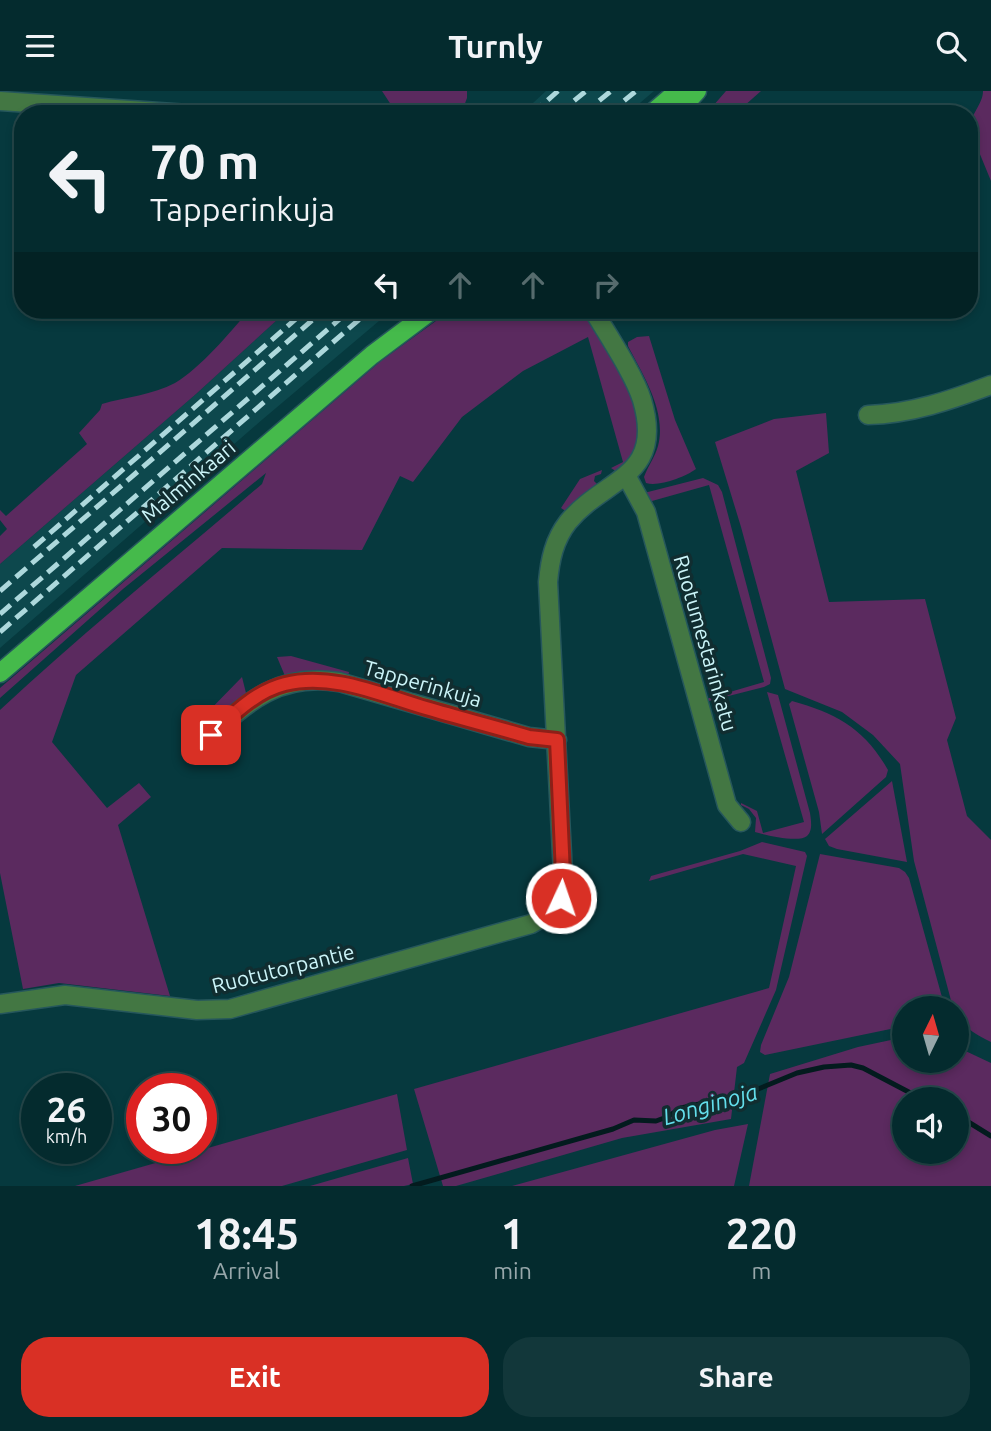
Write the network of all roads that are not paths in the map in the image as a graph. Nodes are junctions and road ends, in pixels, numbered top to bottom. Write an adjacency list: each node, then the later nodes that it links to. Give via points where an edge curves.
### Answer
1 (678, 91): 5 (main road)
2 (697, 91): 6 (main road)
3 (0, 101): 4 (street)
4 (28, 105)
5 (662, 105)
6 (684, 105)
7 (414, 319): 10 (main road, Malminkaari)
8 (418, 319): 10 (main road, Malminkaari)
9 (598, 319): 13 (street, via 641,397 646,416 645,450)
10 (407, 326): 14 (main road, Malminkaari)
11 (991, 384): 12 (street, via 929,406 892,415)
12 (868, 415)
13 (626, 475): 16 (street, via 569,520 553,549 548,582); 17 (street, Ruotumestarinkatu, via 646,512 727,805)
14 (0, 673)
15 (208, 738): 16 (street, Tapperinkuja, via 271,689 322,680 529,737)
16 (557, 740): 18 (street, Ruotutorpantie, via 561,898 551,913 531,924 230,1009 197,1010 65,995)
17 (741, 822)
18 (0, 1004)

